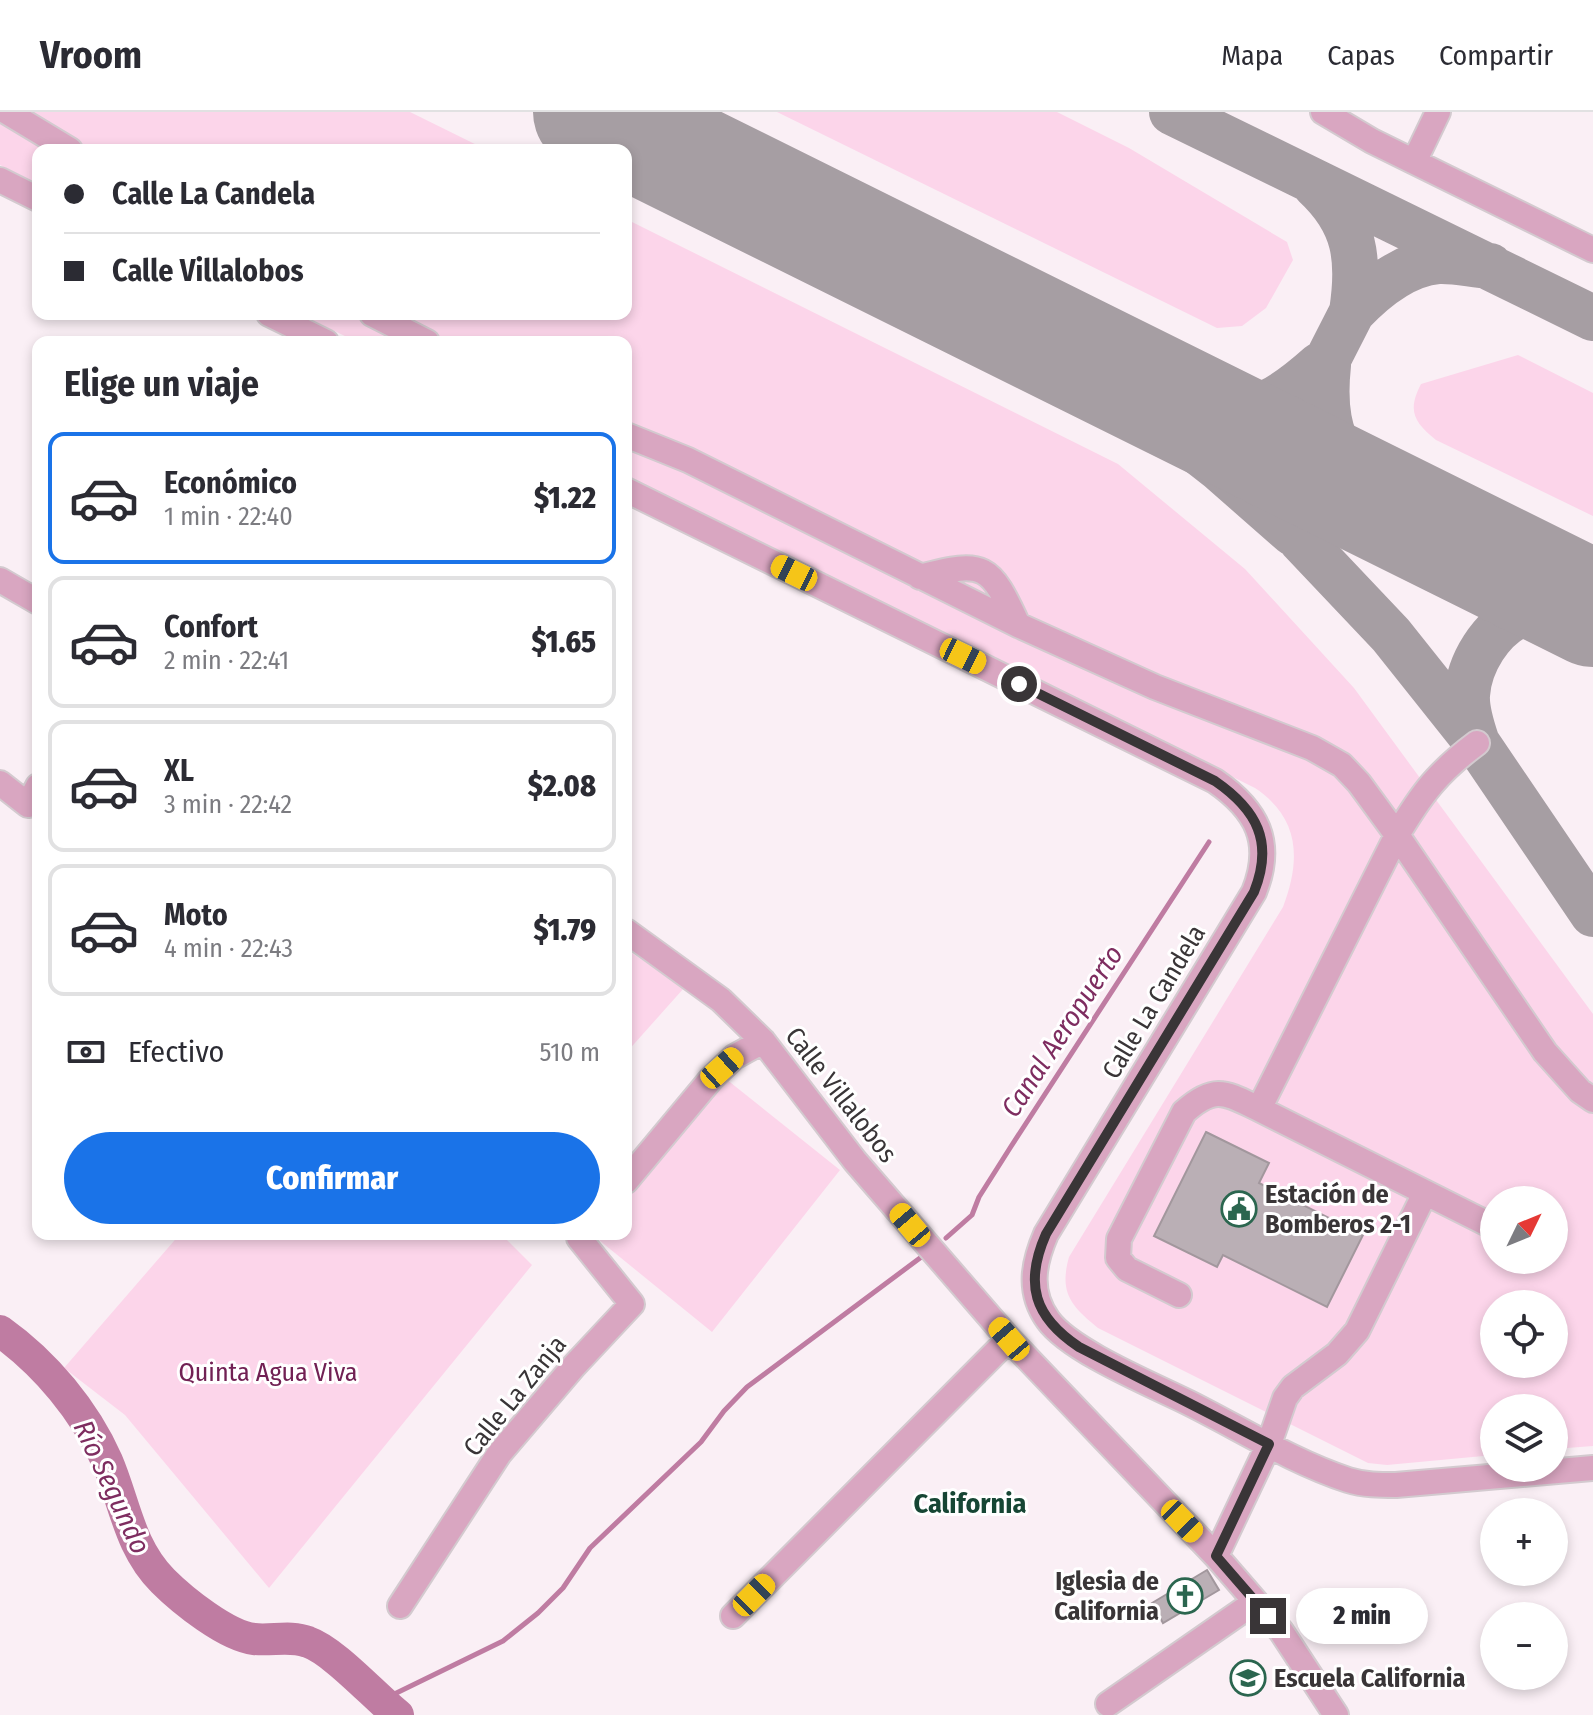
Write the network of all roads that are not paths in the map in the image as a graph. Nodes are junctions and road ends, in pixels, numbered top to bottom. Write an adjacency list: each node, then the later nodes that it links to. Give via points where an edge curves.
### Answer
1 (7, 112): 4 (street)
2 (1323, 112): 5 (street)
3 (1438, 112): 5 (street)
4 (60, 144)
5 (1415, 160): 8 (street)
6 (0, 180): 7 (street)
7 (32, 196)
8 (1593, 250)
9 (279, 320): 11 (street)
10 (386, 320): 12 (street)
11 (306, 336)
12 (416, 336)
13 (632, 437): 15 (street, via 688,460)
14 (632, 493): 33 (street, Calle La Candela, via 1215,781 1249,810 1262,844 1261,875 1254,892 1046,1234 1034,1289 1050,1323 1079,1347)
15 (920, 577): 18 (street); 18 (street, via 958,567 981,568 994,579)
16 (0, 580): 17 (street)
17 (32, 599)
18 (1018, 625): 22 (street, via 1155,687 1312,748 1342,765)
19 (1477, 743): 22 (street, via 1423,792)
20 (0, 783): 21 (street, via 28,805)
21 (32, 797)
22 (1397, 835): 25 (street, via 1545,1052); 26 (street)
23 (632, 935): 24 (street, Calle Villalobos, via 721,1000)
24 (763, 1041): 27 (street, via 734,1057 711,1079); 32 (street, Calle Villalobos, via 855,1161)
25 (1593, 1100)
26 (1259, 1109): 28 (street); 31 (street, via 1228,1094 1202,1096 1184,1112 1119,1239 1118,1258 1127,1269)
27 (632, 1174)
28 (1425, 1193): 29 (street); 33 (street, via 1357,1331 1337,1354 1293,1387)
29 (1480, 1220)
30 (583, 1240): 37 (street, Calle La Zanja, via 632,1304 499,1454)
31 (1179, 1295)
32 (1009, 1339): 35 (street, Calle Villalobos); 38 (street)
33 (1269, 1444): 34 (street, Calle La Candela, via 1372,1485); 35 (street)
34 (1593, 1468)
35 (1216, 1556): 36 (street, Calle Villalobos)
36 (1255, 1602): 39 (street); 40 (street, Calle Villalobos, via 1281,1631)
37 (400, 1606)
38 (733, 1616)
39 (1108, 1704)
40 (1336, 1715)

